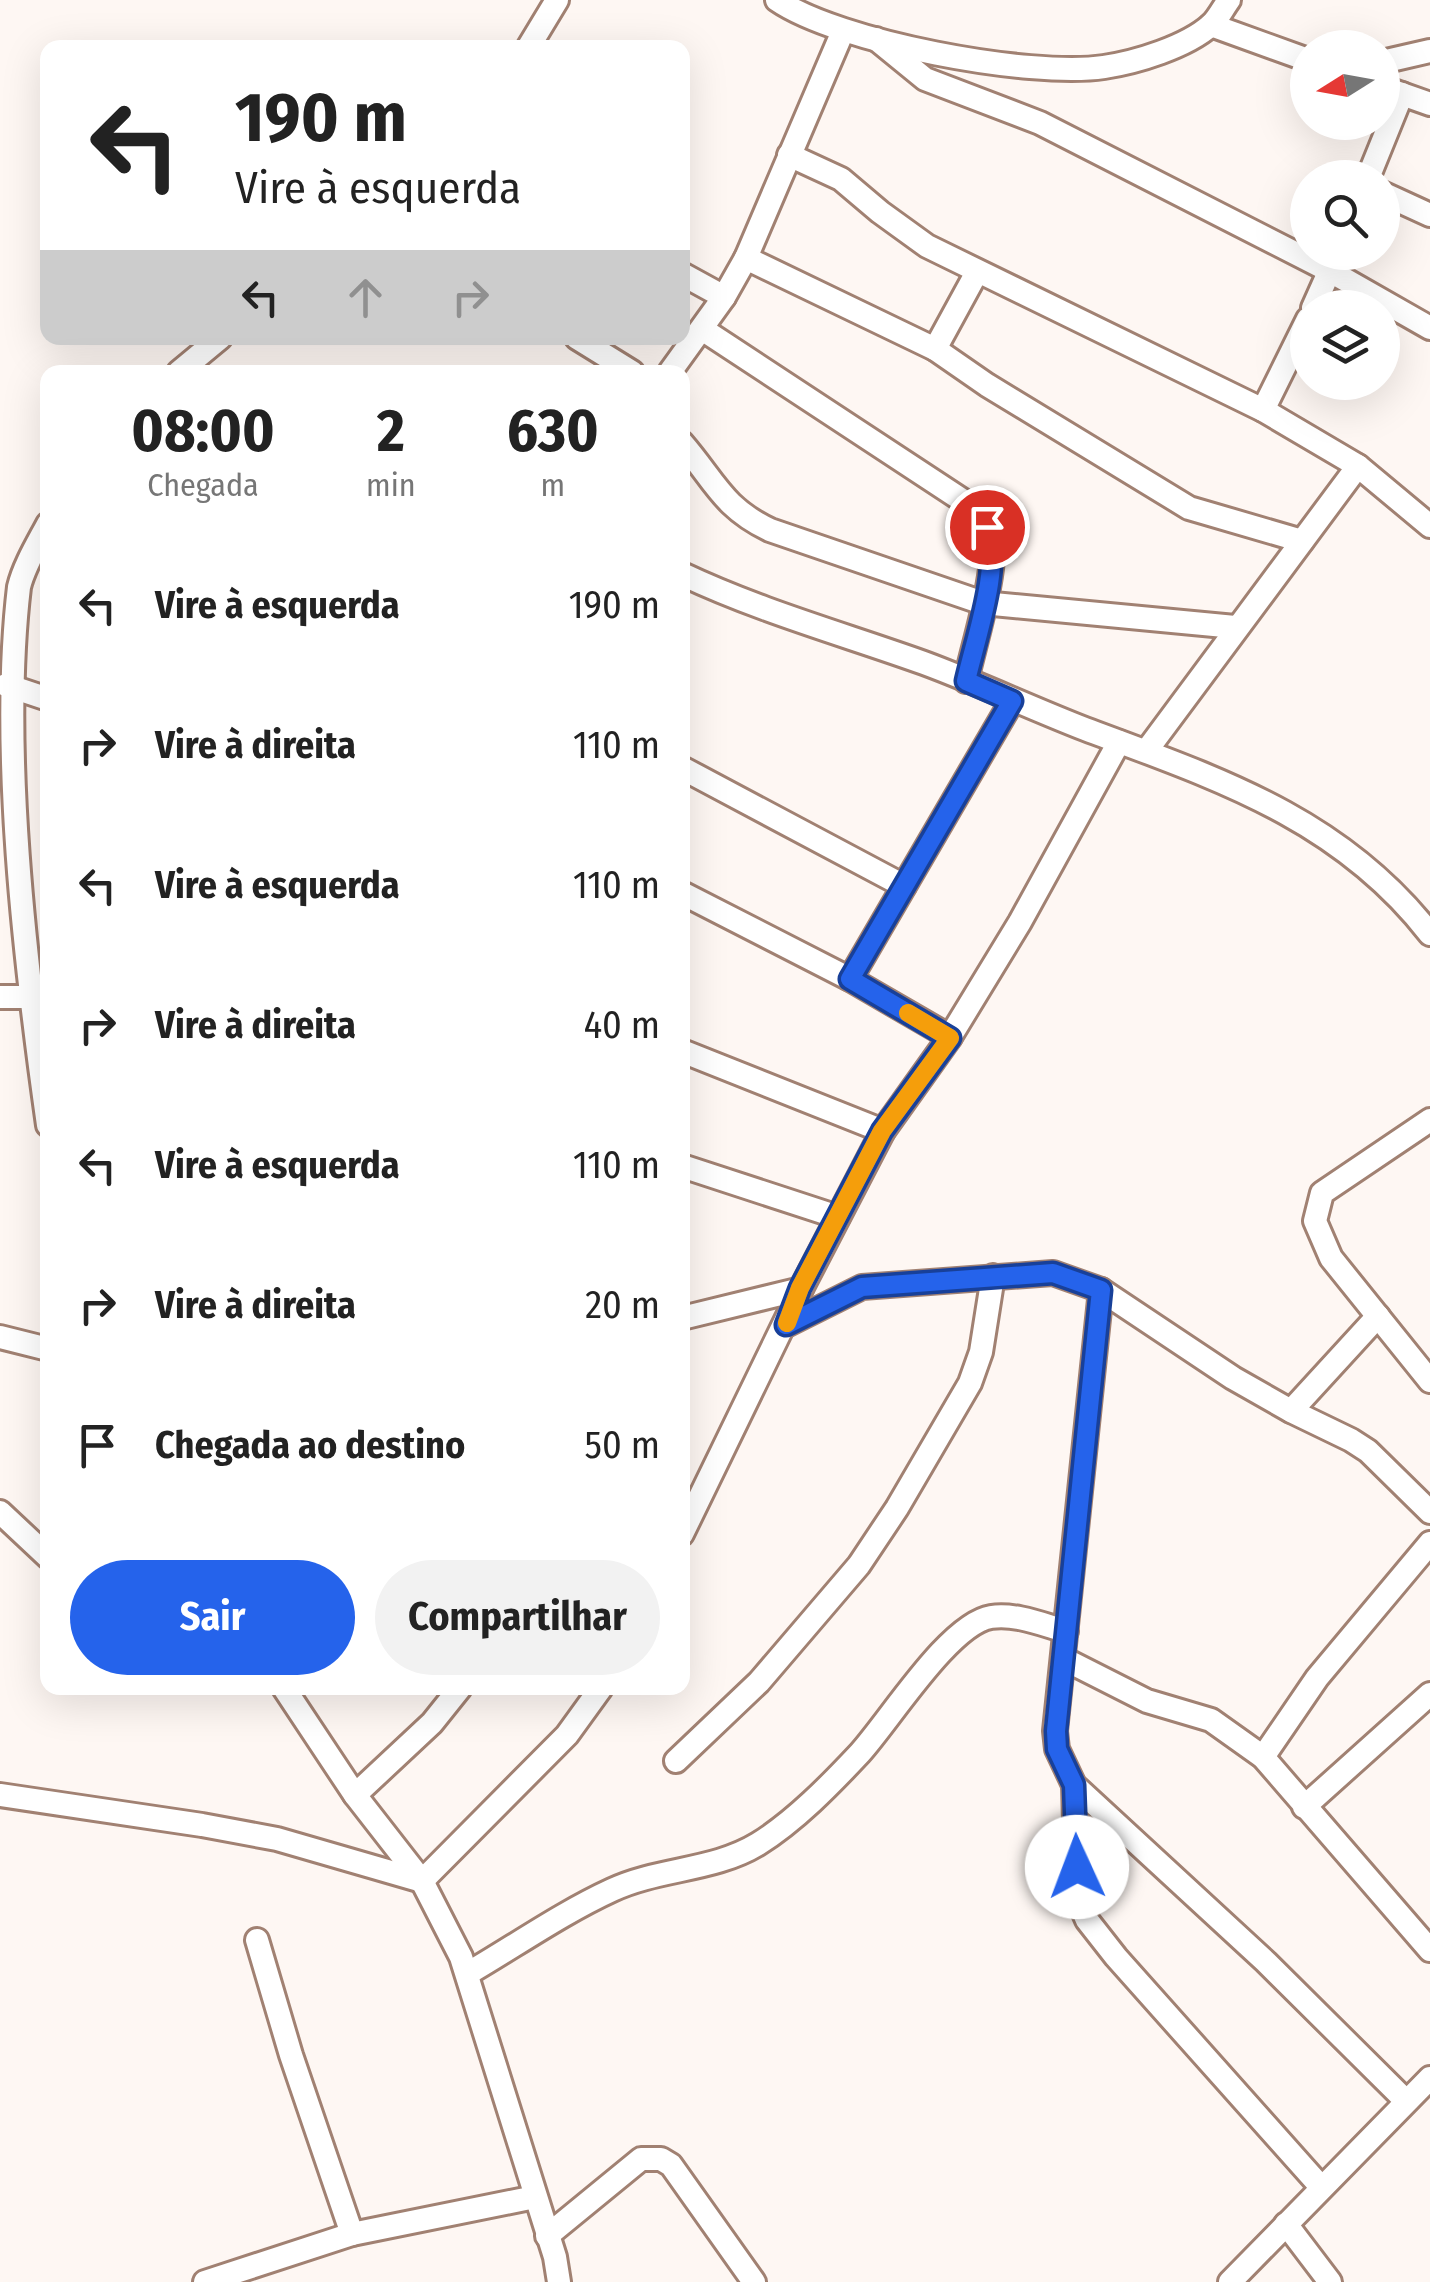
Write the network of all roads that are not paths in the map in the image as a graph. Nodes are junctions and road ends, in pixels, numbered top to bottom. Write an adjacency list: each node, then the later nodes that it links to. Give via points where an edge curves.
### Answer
1 (557, 0): 7 (street)
2 (777, 0): 5 (street)
3 (1229, 0): 4 (street)
4 (1211, 25): 6 (street, via 1160,53 1073,69 966,58); 9 (street)
5 (844, 31): 6 (street); 13 (street)
6 (876, 39): 16 (street, via 925,79 1040,123)
7 (533, 40)
8 (1430, 51): 10 (street)
9 (1290, 54)
10 (1400, 58)
11 (1400, 93): 12 (street)
12 (1430, 104)
13 (789, 155): 17 (street); 19 (street, via 841,179 916,238)
14 (1400, 201): 15 (street)
15 (1430, 215)
16 (1290, 241)
17 (746, 258): 21 (street); 26 (street)
18 (1346, 270): 22 (street)
19 (976, 272): 26 (street); 31 (street)
20 (690, 278): 21 (street)
21 (724, 297): 23 (street)
22 (1430, 328)
23 (702, 329): 30 (street); 38 (street, via 974,511 992,540)
24 (212, 345): 28 (street)
25 (588, 345): 29 (street)
26 (936, 348): 36 (street, via 1189,508)
27 (1290, 356): 31 (street)
28 (188, 365)
29 (621, 365)
30 (675, 365)
31 (1264, 410): 33 (street)
32 (690, 454): 38 (street, via 745,518)
33 (1358, 466): 34 (street); 36 (street)
34 (1430, 526)
35 (40, 541): 41 (street, via 20,584)
36 (1302, 541): 39 (street)
37 (690, 577): 40 (street)
38 (983, 603): 39 (street); 40 (street)
39 (1235, 627): 45 (street)
40 (966, 681): 43 (street)
41 (6, 685): 42 (street); 51 (street, via 9,818)
42 (40, 696)
43 (1012, 701): 44 (street); 47 (street)
44 (1119, 742): 45 (street); 54 (street)
45 (1147, 750): 49 (street, via 1301,820 1360,861)
46 (690, 772): 47 (street)
47 (904, 886): 50 (street)
48 (690, 897): 50 (street)
49 (1430, 934)
50 (850, 979): 54 (street)
51 (30, 997): 52 (street); 53 (street)
52 (0, 998)
53 (40, 1027)
54 (950, 1038): 57 (street)
55 (690, 1054): 57 (street)
56 (1430, 1120): 64 (street, via 1333,1184 1316,1208 1331,1258)
57 (882, 1131): 59 (street)
58 (690, 1169): 59 (street)
59 (838, 1217): 61 (street)
60 (992, 1276): 62 (street, via 1053,1273); 65 (street, via 862,1287); 82 (street, via 970,1383 897,1508 859,1564 759,1682)
61 (800, 1288): 63 (street); 65 (street)
62 (1101, 1290): 69 (street); 75 (street)
63 (690, 1316)
64 (1378, 1316): 68 (street); 69 (street)
65 (786, 1325): 72 (street)
66 (0, 1337): 67 (street)
67 (40, 1347)
68 (1430, 1381)
69 (1291, 1411): 71 (street, via 1368,1451)
70 (0, 1512): 74 (street)
71 (1430, 1512)
72 (690, 1518)
73 (1430, 1543): 81 (street, via 1317,1678)
74 (40, 1550)
75 (1066, 1631): 76 (street); 90 (street, via 1011,1617 980,1622 945,1648 861,1751 776,1832 732,1858 613,1889)
76 (1064, 1660): 81 (street, via 1147,1701 1211,1720); 83 (street, via 1057,1749)
77 (1430, 1694): 86 (street)
78 (289, 1695): 84 (street)
79 (454, 1695): 84 (street)
80 (597, 1695): 87 (street, via 567,1735)
81 (1263, 1757): 86 (street)
82 (676, 1760)
83 (1074, 1785): 92 (street); 93 (street, via 1077,1897 1087,1920)
84 (355, 1795): 87 (street)
85 (0, 1796): 87 (street, via 258,1836)
86 (1304, 1808): 89 (street)
87 (422, 1880): 90 (street)
88 (257, 1940): 96 (street)
89 (1430, 1950)
90 (467, 1974): 94 (street)
91 (1430, 2078): 92 (street)
92 (1406, 2101): 93 (street)
93 (1320, 2188): 95 (street)
94 (534, 2197): 96 (street); 97 (street)
95 (1286, 2224): 102 (street); 103 (street)
96 (352, 2234): 98 (street)
97 (551, 2247): 99 (street); 100 (street); 101 (street, via 641,2160 661,2159)
98 (205, 2282)
99 (559, 2282)
100 (578, 2282)
101 (754, 2282)
102 (1230, 2282)
103 (1330, 2282)

